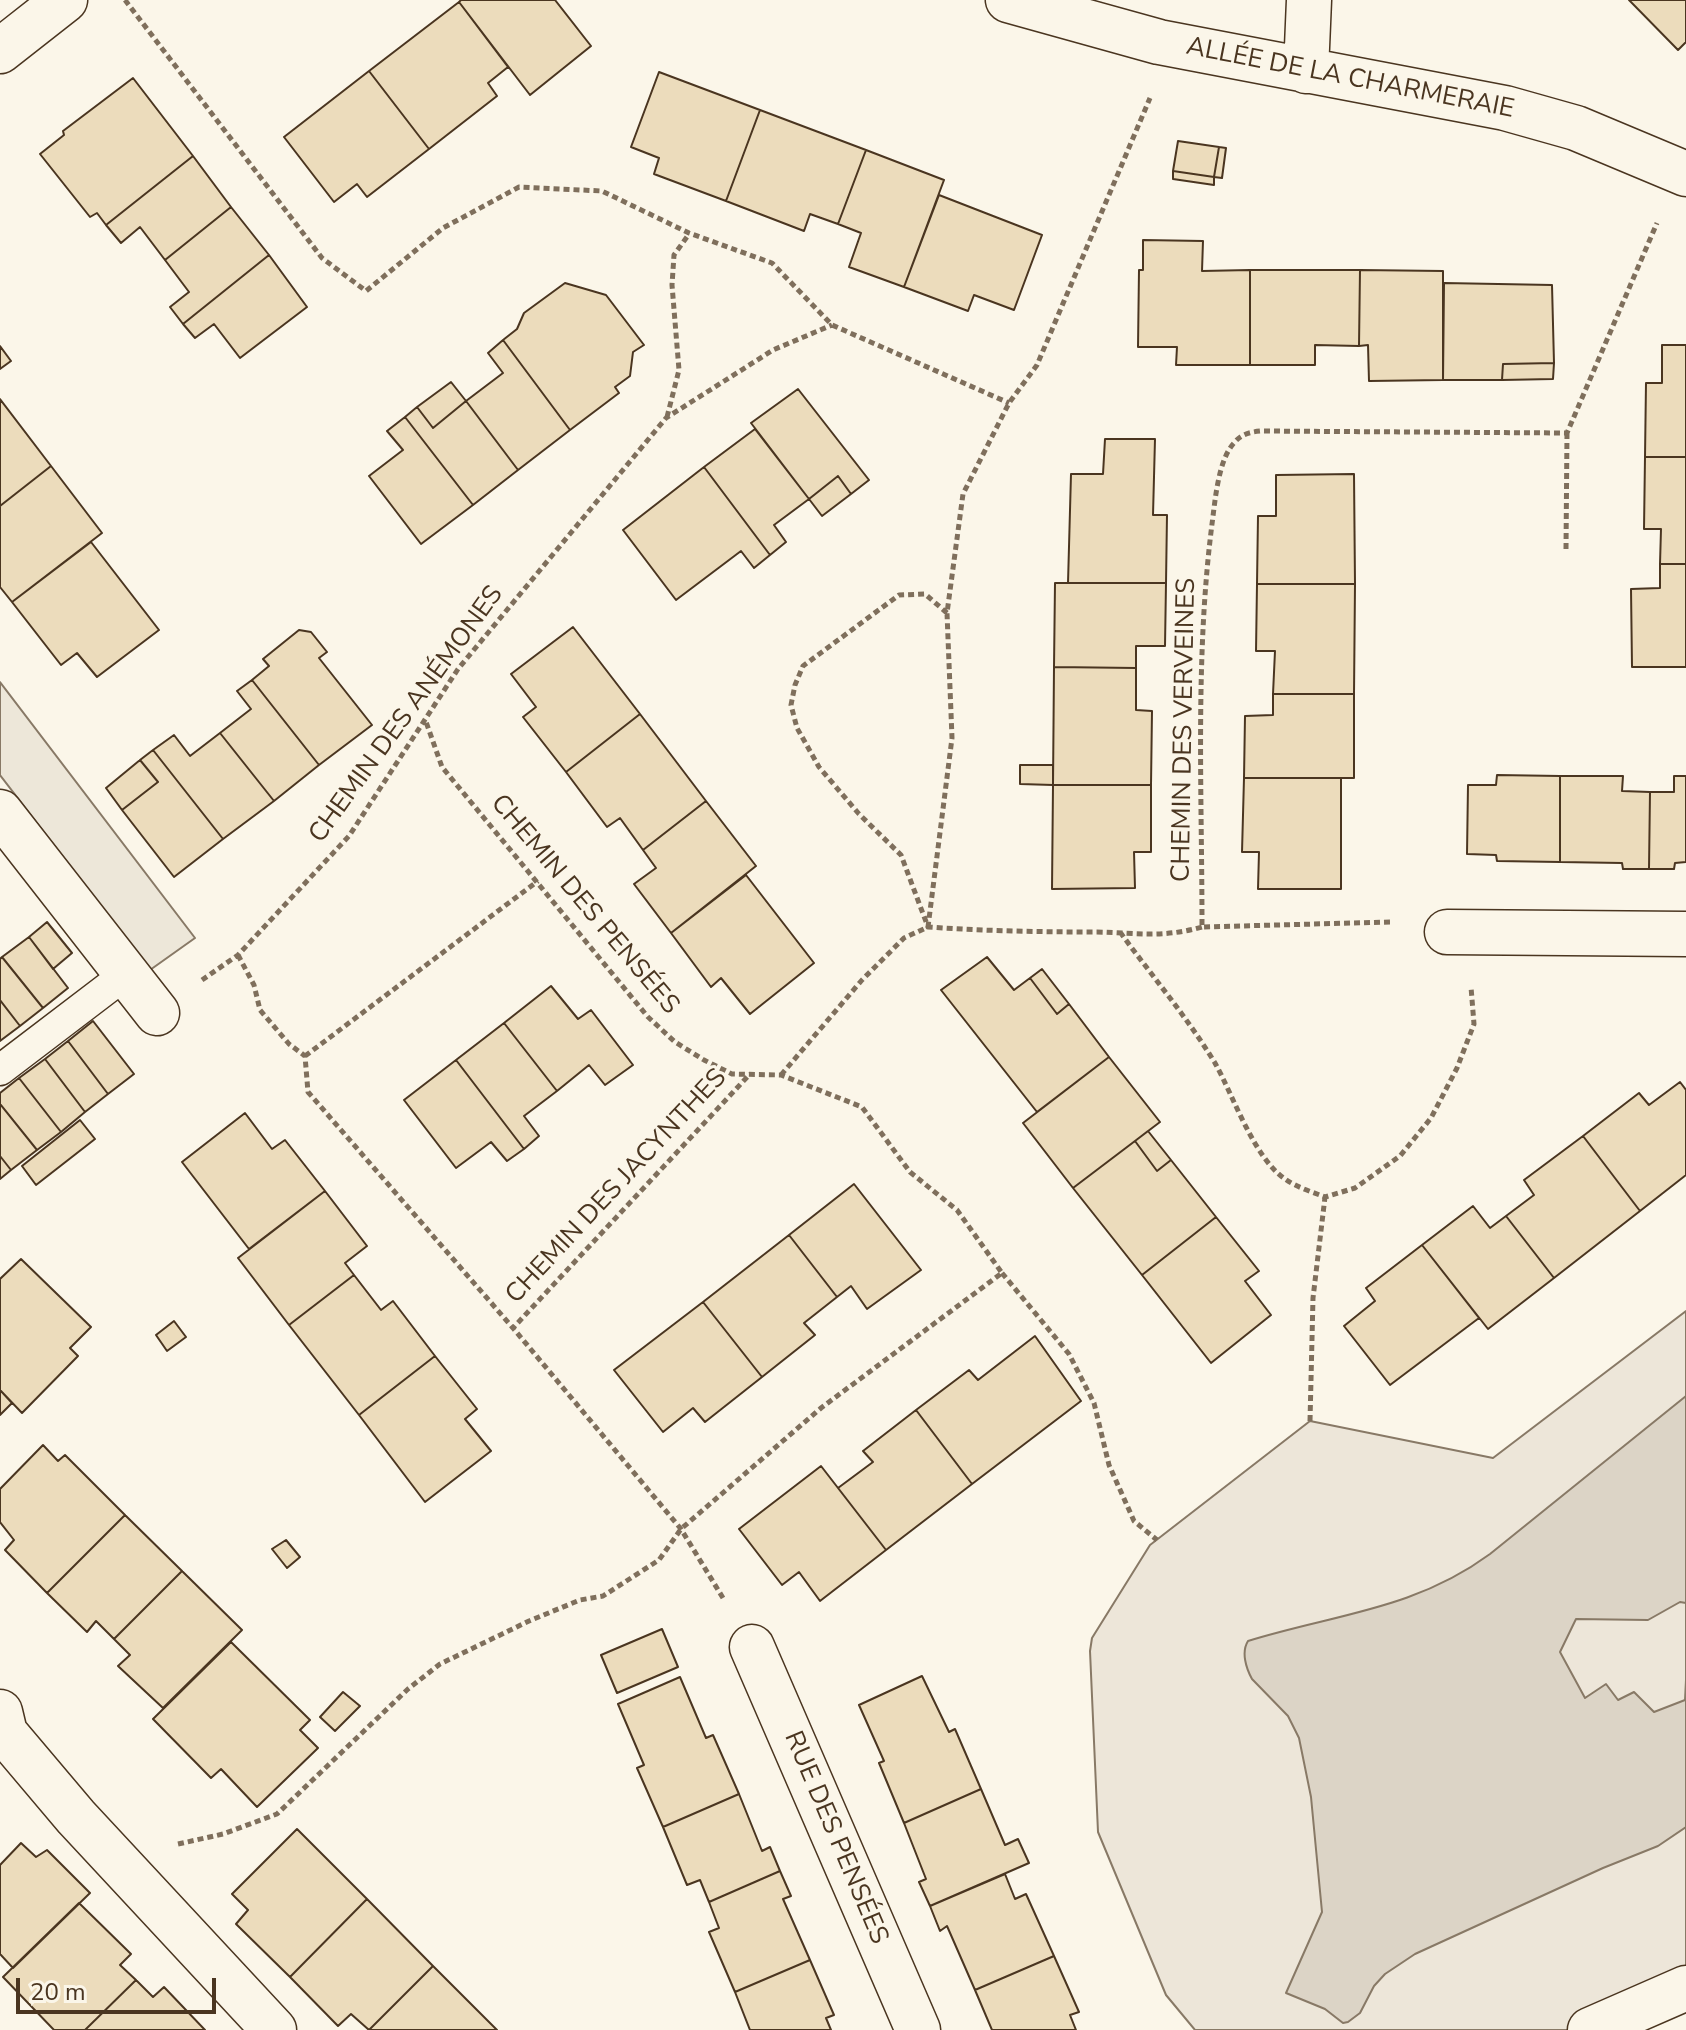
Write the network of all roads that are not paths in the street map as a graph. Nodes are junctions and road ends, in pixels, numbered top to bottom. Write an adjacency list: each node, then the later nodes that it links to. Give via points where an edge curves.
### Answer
1 (65, 0): 4 (street)
2 (1008, 0): 5 (street, ALLÉE DE LA CHARMERAIE, via 1159,42)
3 (1309, 0): 5 (street)
4 (0, 51)
5 (1306, 71): 6 (street, ALLÉE DE LA CHARMERAIE, via 1505,108 1576,128)
6 (1684, 170)
7 (0, 812): 10 (street)
8 (1447, 932): 9 (street)
9 (1686, 934)
10 (126, 974): 11 (street); 12 (lane)
11 (157, 1013)
12 (0, 1070)
13 (752, 1647): 17 (street, RUE DES PENSÉES)
14 (0, 1712): 16 (street, via 5,1733 76,1817)
15 (1686, 1988): 18 (street)
16 (274, 2030)
17 (918, 2030)
18 (1590, 2030)

